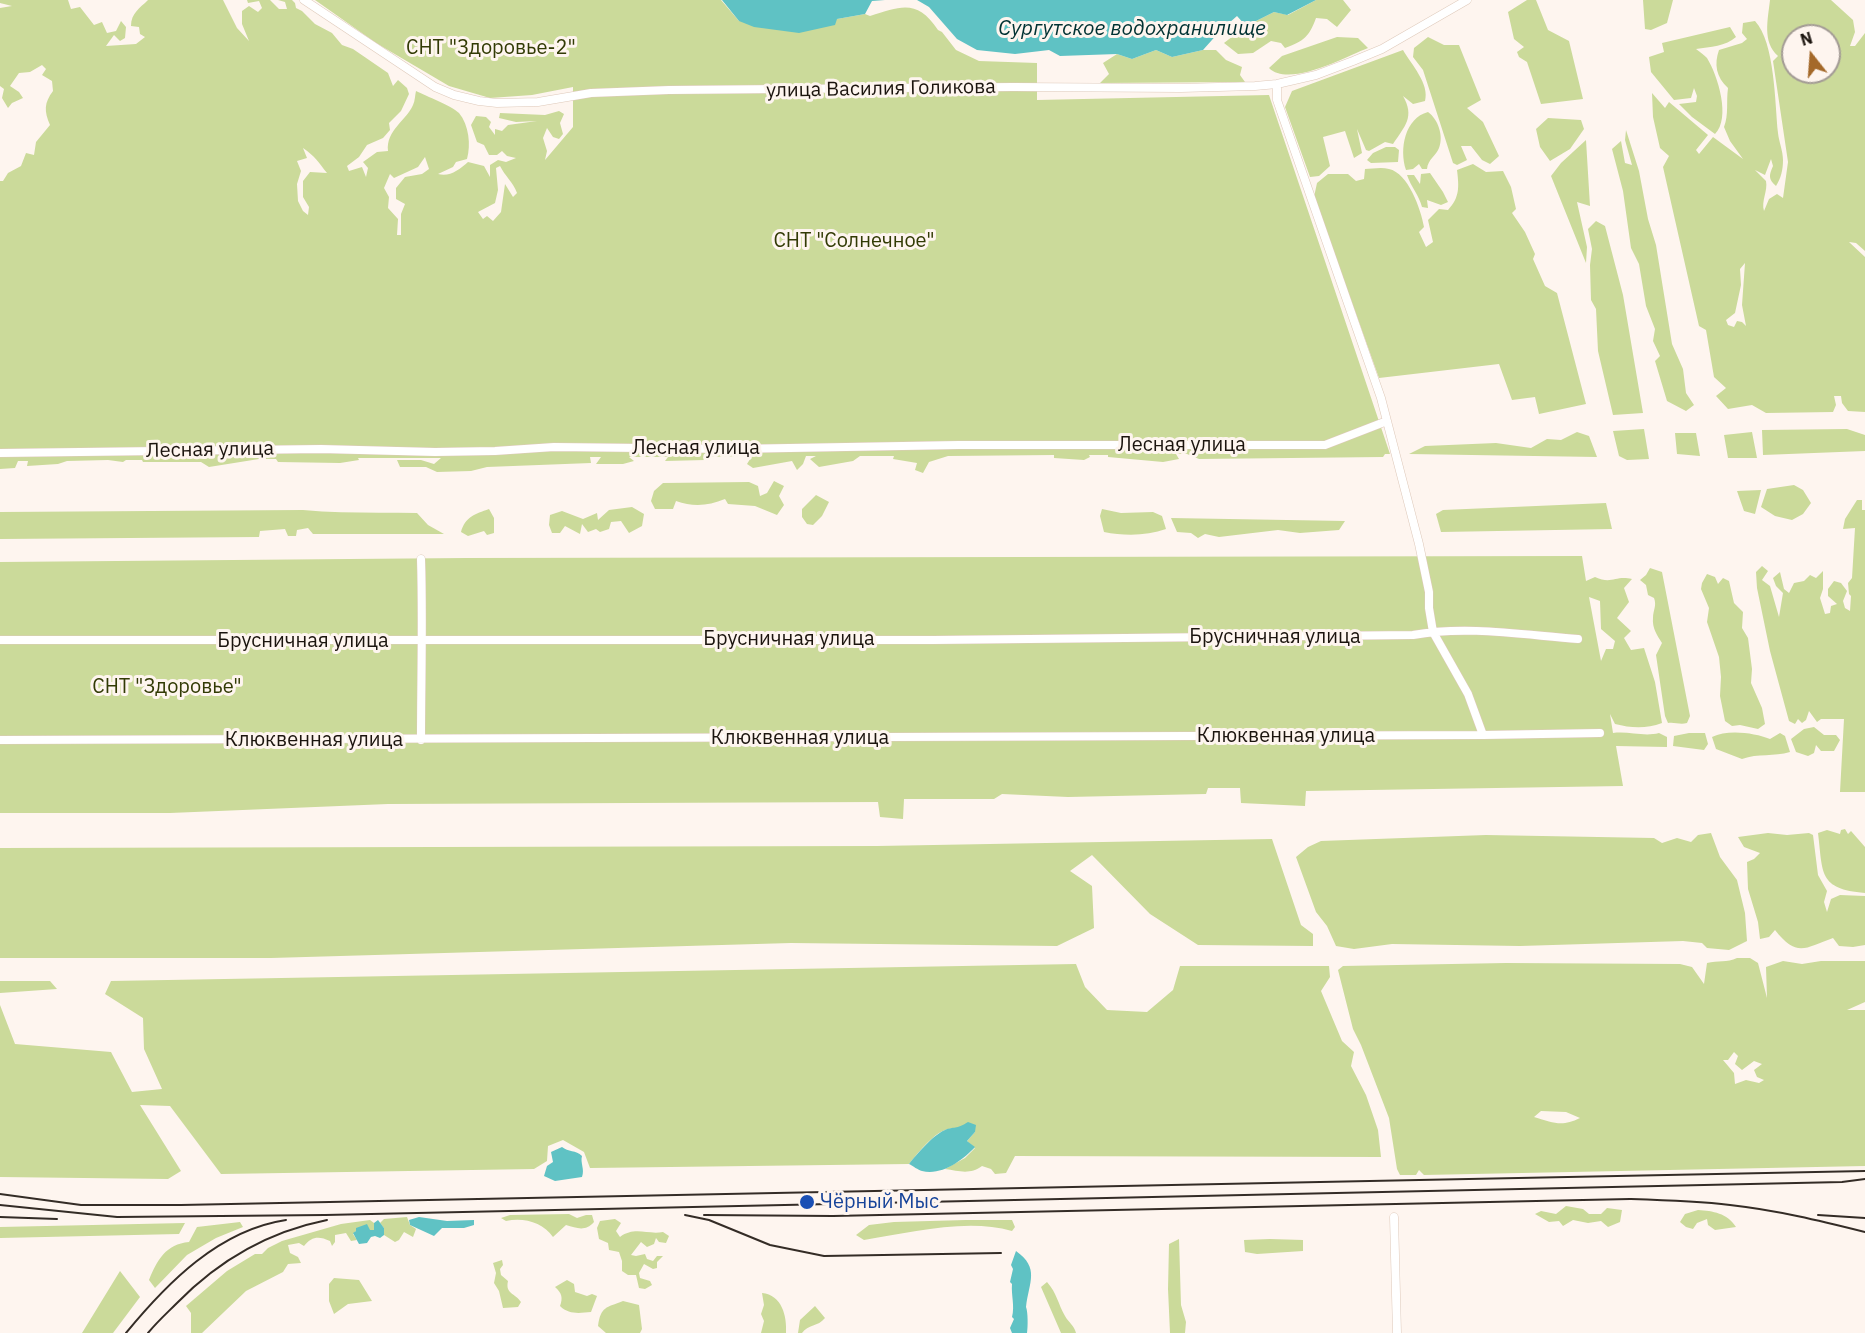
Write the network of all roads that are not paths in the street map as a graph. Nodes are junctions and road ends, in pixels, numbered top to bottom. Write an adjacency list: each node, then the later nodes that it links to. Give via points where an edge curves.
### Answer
1 (304, 0): 3 (street, улица Василия Голикова, via 435,87 479,101 538,102 591,93 669,90 1181,88)
2 (1467, 0): 3 (street, улица Василия Голикова, via 1382,49 1316,75)
3 (1277, 84): 4 (street, via 1276,100)
4 (1387, 421): 5 (street, Лесная улица, via 1325,445); 7 (street, via 1419,544)
5 (0, 453)
6 (421, 559): 10 (street)
7 (1433, 632): 8 (street, Брусничная улица); 10 (street, Брусничная улица, via 945,640); 12 (street, via 1468,694)
8 (1578, 639)
9 (0, 640): 10 (street, Брусничная улица)
10 (421, 641): 14 (street)
11 (1600, 733): 12 (street, Клюквенная улица)
12 (1483, 735): 14 (street, Клюквенная улица)
13 (0, 740): 14 (street, Клюквенная улица)
14 (421, 740)
15 (1394, 1217): 16 (street)
16 (1397, 1333)

